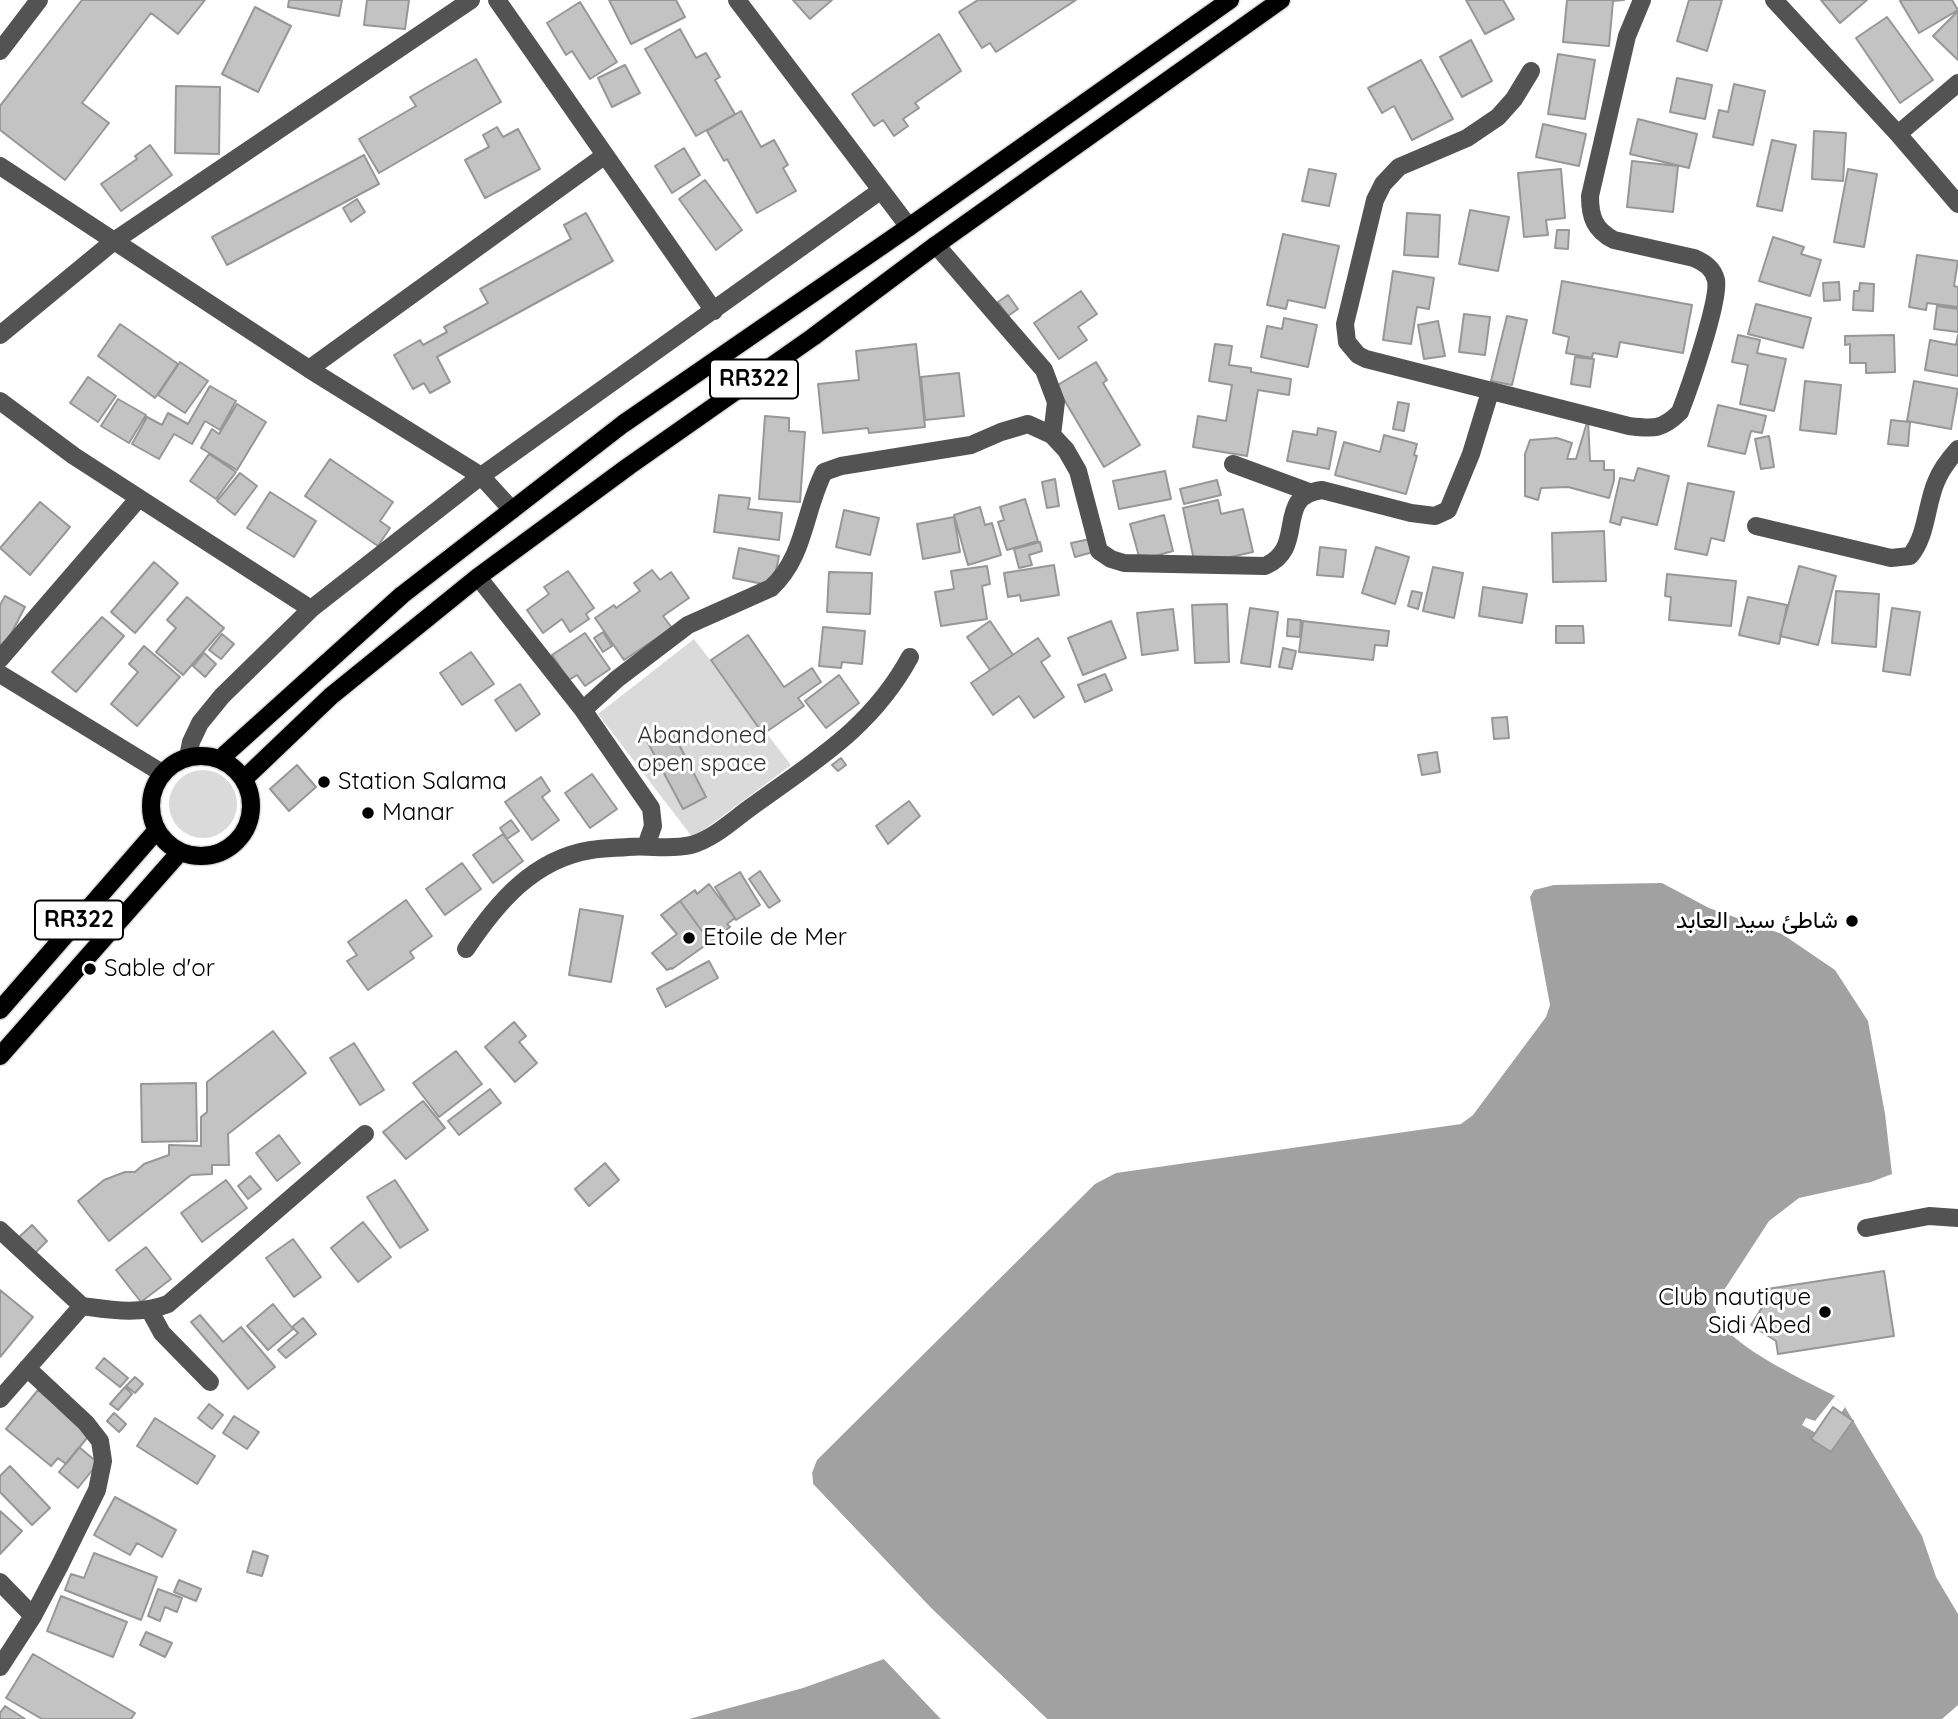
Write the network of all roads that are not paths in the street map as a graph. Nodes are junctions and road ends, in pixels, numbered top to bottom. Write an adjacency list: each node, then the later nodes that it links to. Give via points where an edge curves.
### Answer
1 (39, 0): 9 (street)
2 (471, 0): 18 (street)
3 (497, 0): 13 (street)
4 (737, 0): 15 (street)
5 (1230, 0): 17 (main road, RR322)
6 (1281, 0): 19 (main road, RR322)
7 (1642, 0): 23 (street, via 1627,36 1590,212 1603,235 1694,258 1713,271 1717,293 1680,412 1667,425 1650,429)
8 (1774, 0): 12 (street)
9 (0, 51)
10 (1531, 71): 23 (street, via 1499,117 1467,138 1399,167 1383,184 1375,200 1345,324 1347,342 1366,359)
11 (1958, 83): 12 (street)
12 (1898, 134): 16 (street)
13 (604, 156): 20 (street); 22 (street)
14 (0, 166): 18 (street)
15 (880, 191): 17 (street); 20 (street)
16 (1958, 204)
17 (909, 227): 31 (main road, RR322, via 623,424)
18 (114, 241): 21 (street); 22 (street)
19 (936, 245): 25 (street, via 1044,370 1056,402); 33 (main road, RR322)
20 (714, 311): 28 (street)
21 (0, 335)
22 (309, 369): 28 (street)
23 (1490, 392): 29 (street, via 1448,510 1435,516 1411,513 1322,491)
24 (0, 401): 30 (street)
25 (1052, 435): 29 (street, via 1078,471 1100,551 1124,563 1265,566 1285,551 1295,507); 38 (street, via 1028,425 971,445 824,472 796,554 782,579 688,625)
26 (1958, 449): 32 (street, via 1936,482 1920,540 1910,556 1891,558)
27 (1233, 464): 29 (street)
28 (481, 476): 31 (street); 34 (street)
29 (1309, 492)
30 (139, 498): 34 (street); 36 (street)
31 (512, 510): 40 (main road, RR322, via 402,594)
32 (1756, 526)
33 (478, 577): 38 (street); 42 (main road, RR322, via 331,696)
34 (311, 609): 39 (street, via 222,696 201,723)
35 (910, 657): 44 (street, via 869,716 717,831 693,845)
36 (0, 659)
37 (0, 674): 41 (street)
38 (583, 710): 44 (street, via 651,808 653,826)
39 (188, 757): 40 (main road); 41 (main road)
40 (220, 759): 42 (main road)
41 (162, 773): 43 (main road, via 151,801)
42 (244, 779): 45 (main road, via 251,810 239,839 212,855)
43 (157, 830): 45 (main road); 47 (main road, RR322)
44 (646, 846): 46 (street, via 589,850 549,864 517,884)
45 (180, 852): 48 (main road, RR322)
46 (466, 949)
47 (0, 1010)
48 (0, 1056)
49 (365, 1134): 54 (street, via 168,1304)
50 (1958, 1218): 51 (street, via 1929,1216)
51 (1866, 1228)
52 (0, 1230): 53 (street)
53 (82, 1306): 54 (street); 55 (street)
54 (150, 1311): 56 (street, via 162,1333)
55 (27, 1368): 57 (street); 59 (street, via 86,1423 100,1441 103,1461 97,1490)
56 (210, 1382)
57 (0, 1399)
58 (0, 1581): 59 (street)
59 (33, 1616): 60 (street)
60 (0, 1667)

